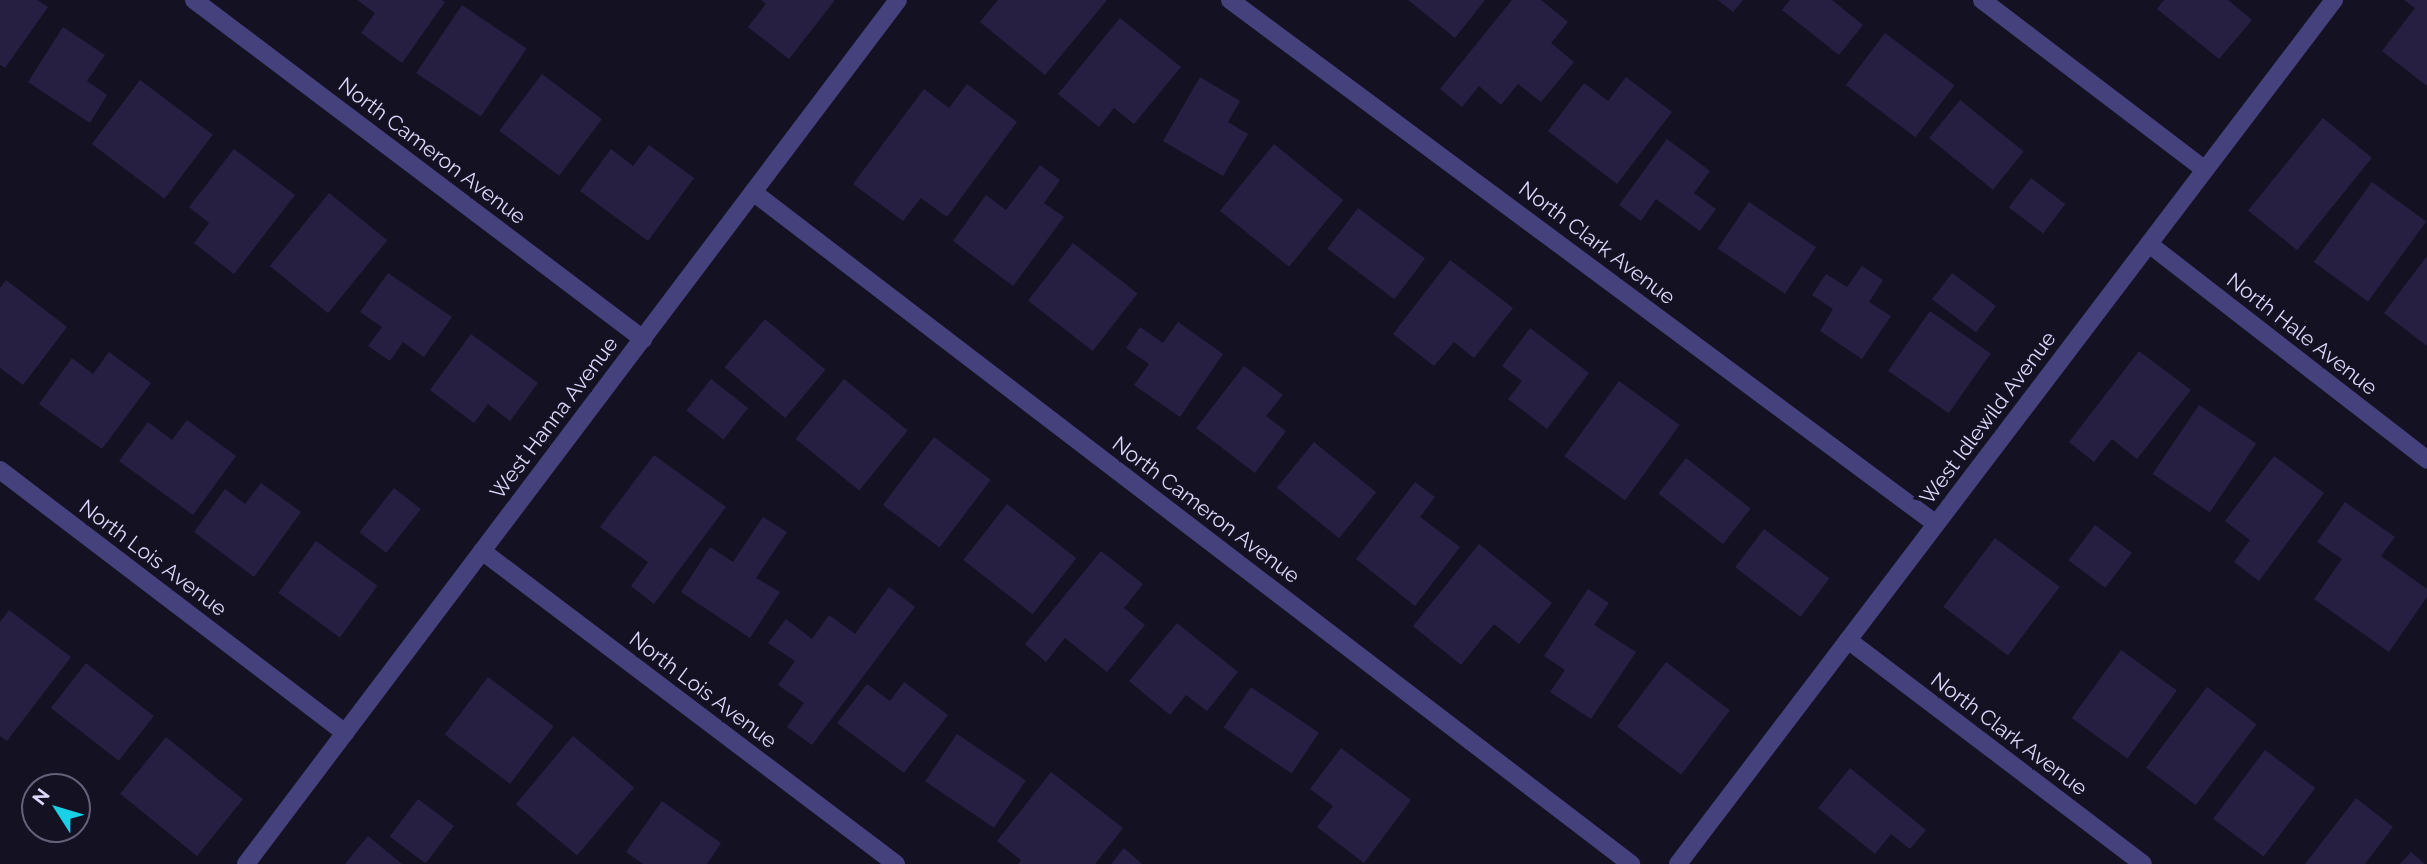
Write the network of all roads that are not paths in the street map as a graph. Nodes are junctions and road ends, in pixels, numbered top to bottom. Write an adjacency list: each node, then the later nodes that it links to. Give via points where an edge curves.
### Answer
1 (194, 0): 9 (street, North Cameron Avenue)
2 (898, 0): 7 (street, West Hanna Avenue)
3 (1230, 0): 12 (street, North Clark Avenue)
4 (1982, 0): 6 (street)
5 (2334, 0): 6 (street, West Idlewild Avenue)
6 (2205, 170): 8 (street, West Idlewild Avenue)
7 (754, 192): 9 (street, West Hanna Avenue); 18 (street, North Cameron Avenue)
8 (2149, 244): 10 (street, North Hale Avenue); 12 (street, West Idlewild Avenue)
9 (643, 339): 13 (street, West Hanna Avenue)
10 (2427, 460)
11 (0, 470): 15 (street, North Lois Avenue)
12 (1936, 524): 14 (street, West Idlewild Avenue)
13 (482, 551): 15 (street, West Hanna Avenue); 17 (street, North Lois Avenue)
14 (1848, 640): 19 (street, West Idlewild Avenue); 20 (street, North Clark Avenue)
15 (345, 733): 16 (street, West Hanna Avenue)
16 (246, 864)
17 (896, 864)
18 (1631, 864)
19 (1678, 864)
20 (2143, 864)

